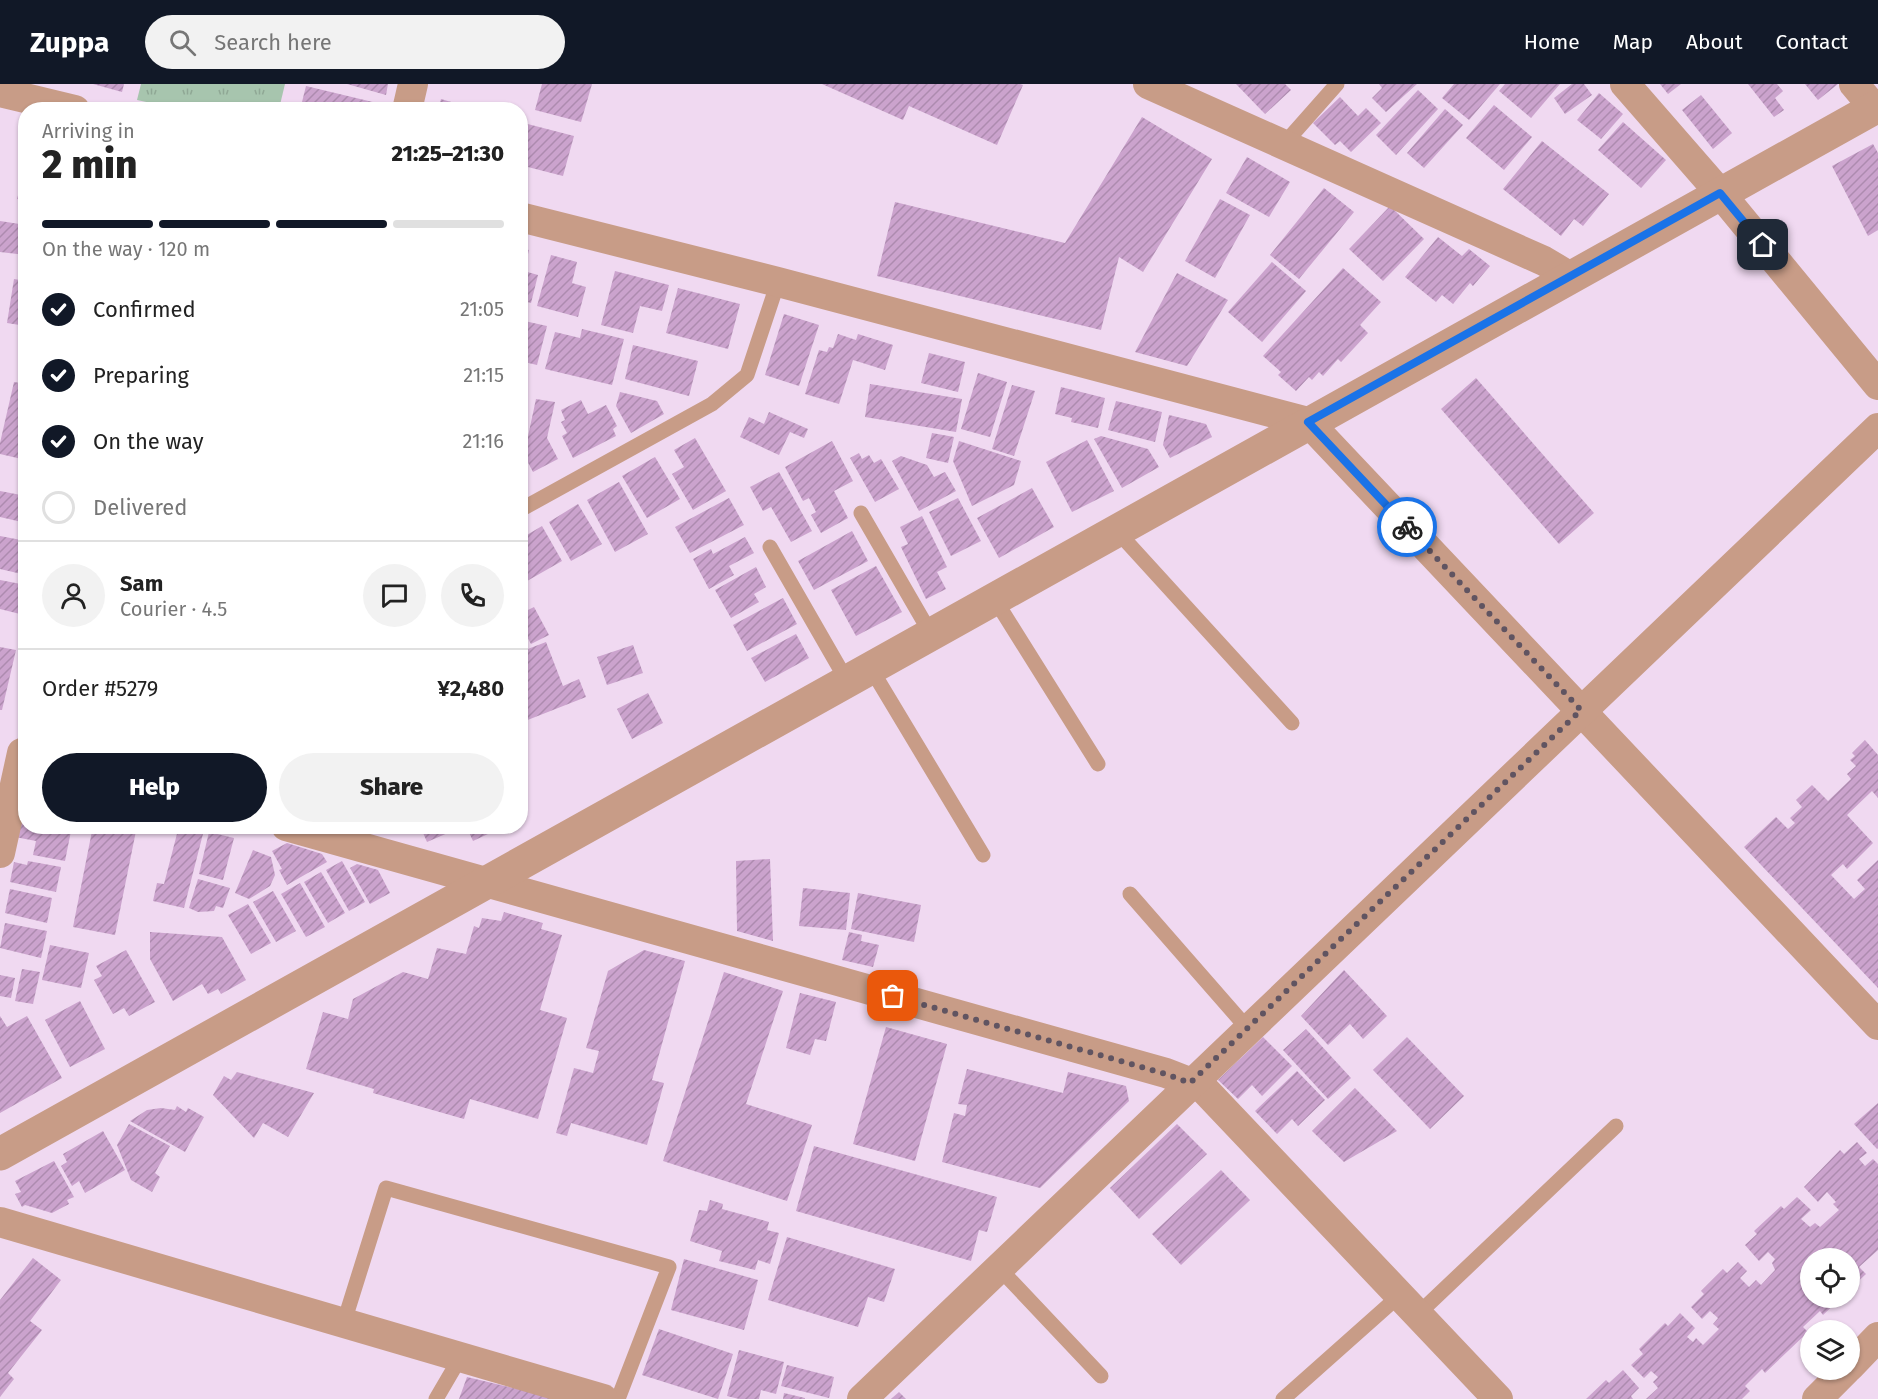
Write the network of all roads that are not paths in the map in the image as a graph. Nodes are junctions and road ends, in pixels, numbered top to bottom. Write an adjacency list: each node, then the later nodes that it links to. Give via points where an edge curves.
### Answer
1 (413, 84): 8 (street)
2 (1148, 84): 9 (street)
3 (1337, 84): 9 (lane)
4 (1625, 84): 10 (street)
5 (0, 92): 7 (street)
6 (1869, 99): 10 (street)
7 (42, 102)
8 (408, 102)
9 (1284, 144): 12 (street, via 1544,261)
10 (1720, 193): 12 (street); 14 (street)
11 (528, 219): 13 (street)
12 (1569, 276): 15 (street)
13 (778, 282): 15 (street); 17 (lane, via 747,375 712,404)
14 (1878, 385)
15 (1308, 422): 19 (street); 24 (street)
16 (1878, 428): 24 (street)
17 (528, 506)
18 (861, 513): 22 (lane)
19 (1116, 530): 21 (street); 25 (lane)
20 (770, 547): 23 (lane)
21 (994, 598): 22 (street); 27 (lane)
22 (931, 634): 23 (street)
23 (859, 674): 30 (lane); 31 (street)
24 (1581, 710): 33 (street); 34 (street)
25 (1292, 723)
26 (16, 751): 29 (street)
27 (1098, 764)
28 (315, 834): 31 (street)
29 (0, 853)
30 (983, 855)
31 (487, 882): 35 (street); 37 (street)
32 (1130, 894): 34 (lane)
33 (1878, 1025)
34 (1248, 1029): 35 (street)
35 (1190, 1083): 39 (street); 40 (street, via 1202,1087)
36 (1616, 1126): 40 (lane)
37 (0, 1154)
38 (0, 1222): 41 (street)
39 (999, 1268): 45 (lane); 50 (street)
40 (1409, 1305): 51 (lane); 52 (street)
41 (344, 1322): 44 (street); 49 (lane, via 386,1188 669,1267)
42 (1878, 1337): 43 (street)
43 (1860, 1356)
44 (460, 1358): 47 (lane); 48 (street)
45 (1101, 1376)
46 (1836, 1380): 53 (street)
47 (436, 1399)
48 (603, 1399)
49 (618, 1399)
50 (862, 1399)
51 (1283, 1399)
52 (1498, 1399)
53 (1816, 1399)

